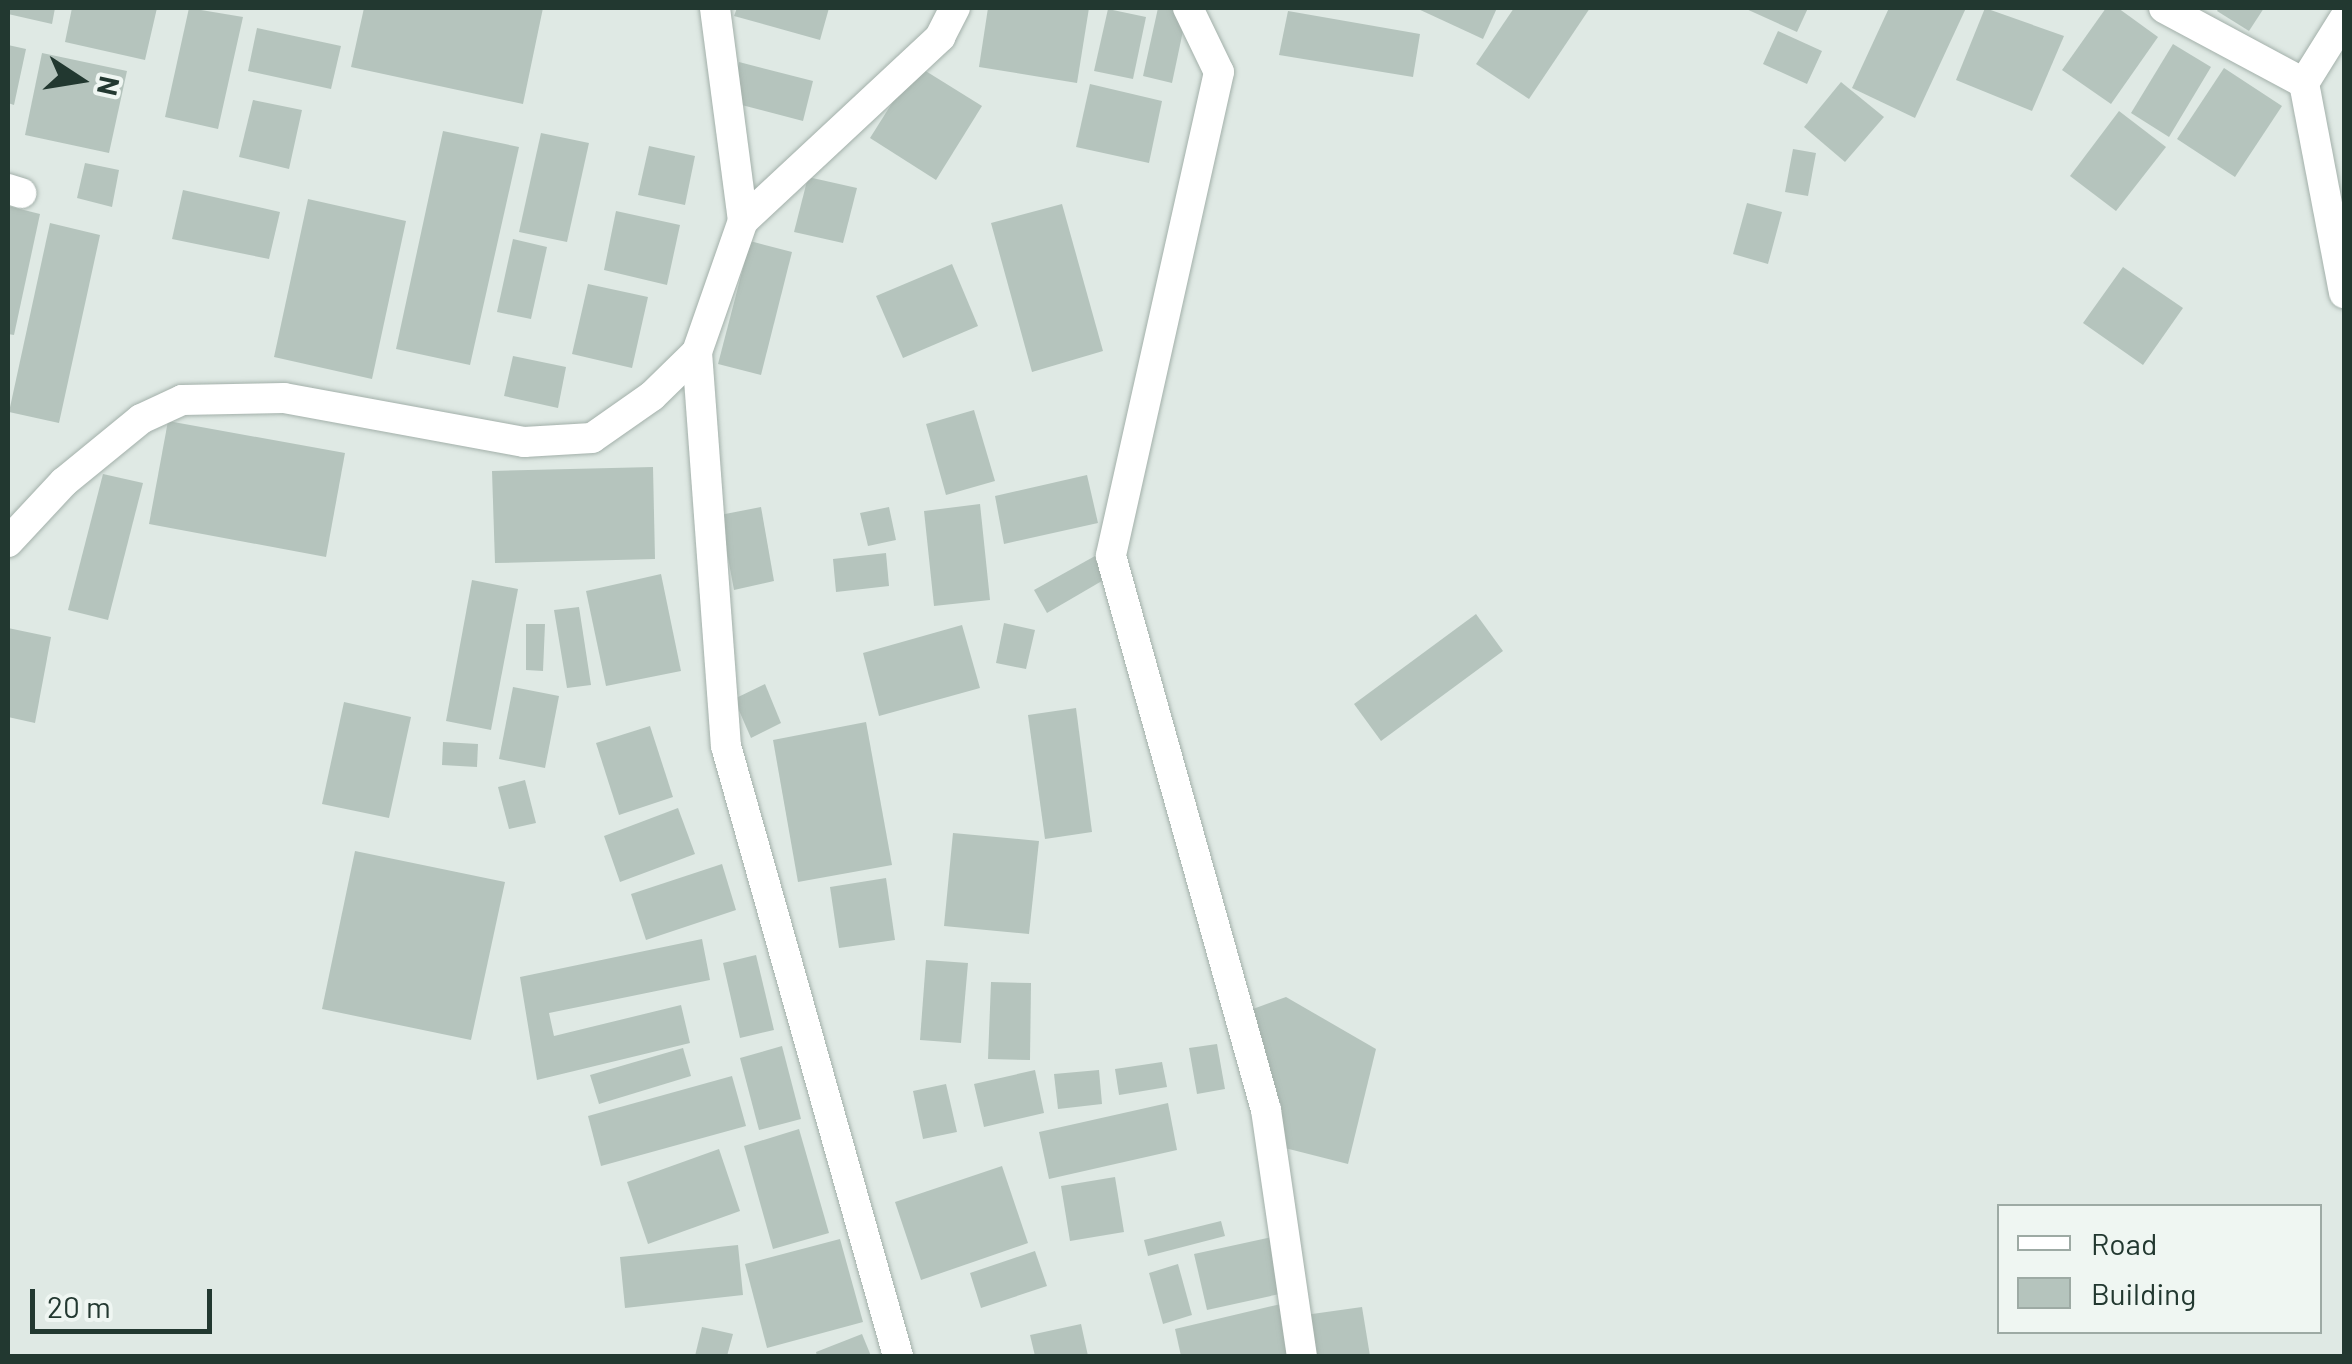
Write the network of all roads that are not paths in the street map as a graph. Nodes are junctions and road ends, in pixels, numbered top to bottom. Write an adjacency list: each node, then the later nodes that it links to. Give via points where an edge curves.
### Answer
1 (716, 8): 7 (street)
2 (954, 8): 7 (street, via 940,37)
3 (1188, 8): 12 (street, via 1218,72 1110,556 1266,1110)
4 (2164, 8): 6 (street)
5 (2344, 19): 6 (street)
6 (2304, 83): 8 (street)
7 (743, 221): 9 (street)
8 (2344, 293)
9 (697, 352): 10 (street, via 652,396 592,438 524,442 284,398 182,400 141,419 64,482); 11 (street, via 726,746)
10 (8, 542)
11 (898, 1356)
12 (1302, 1356)

